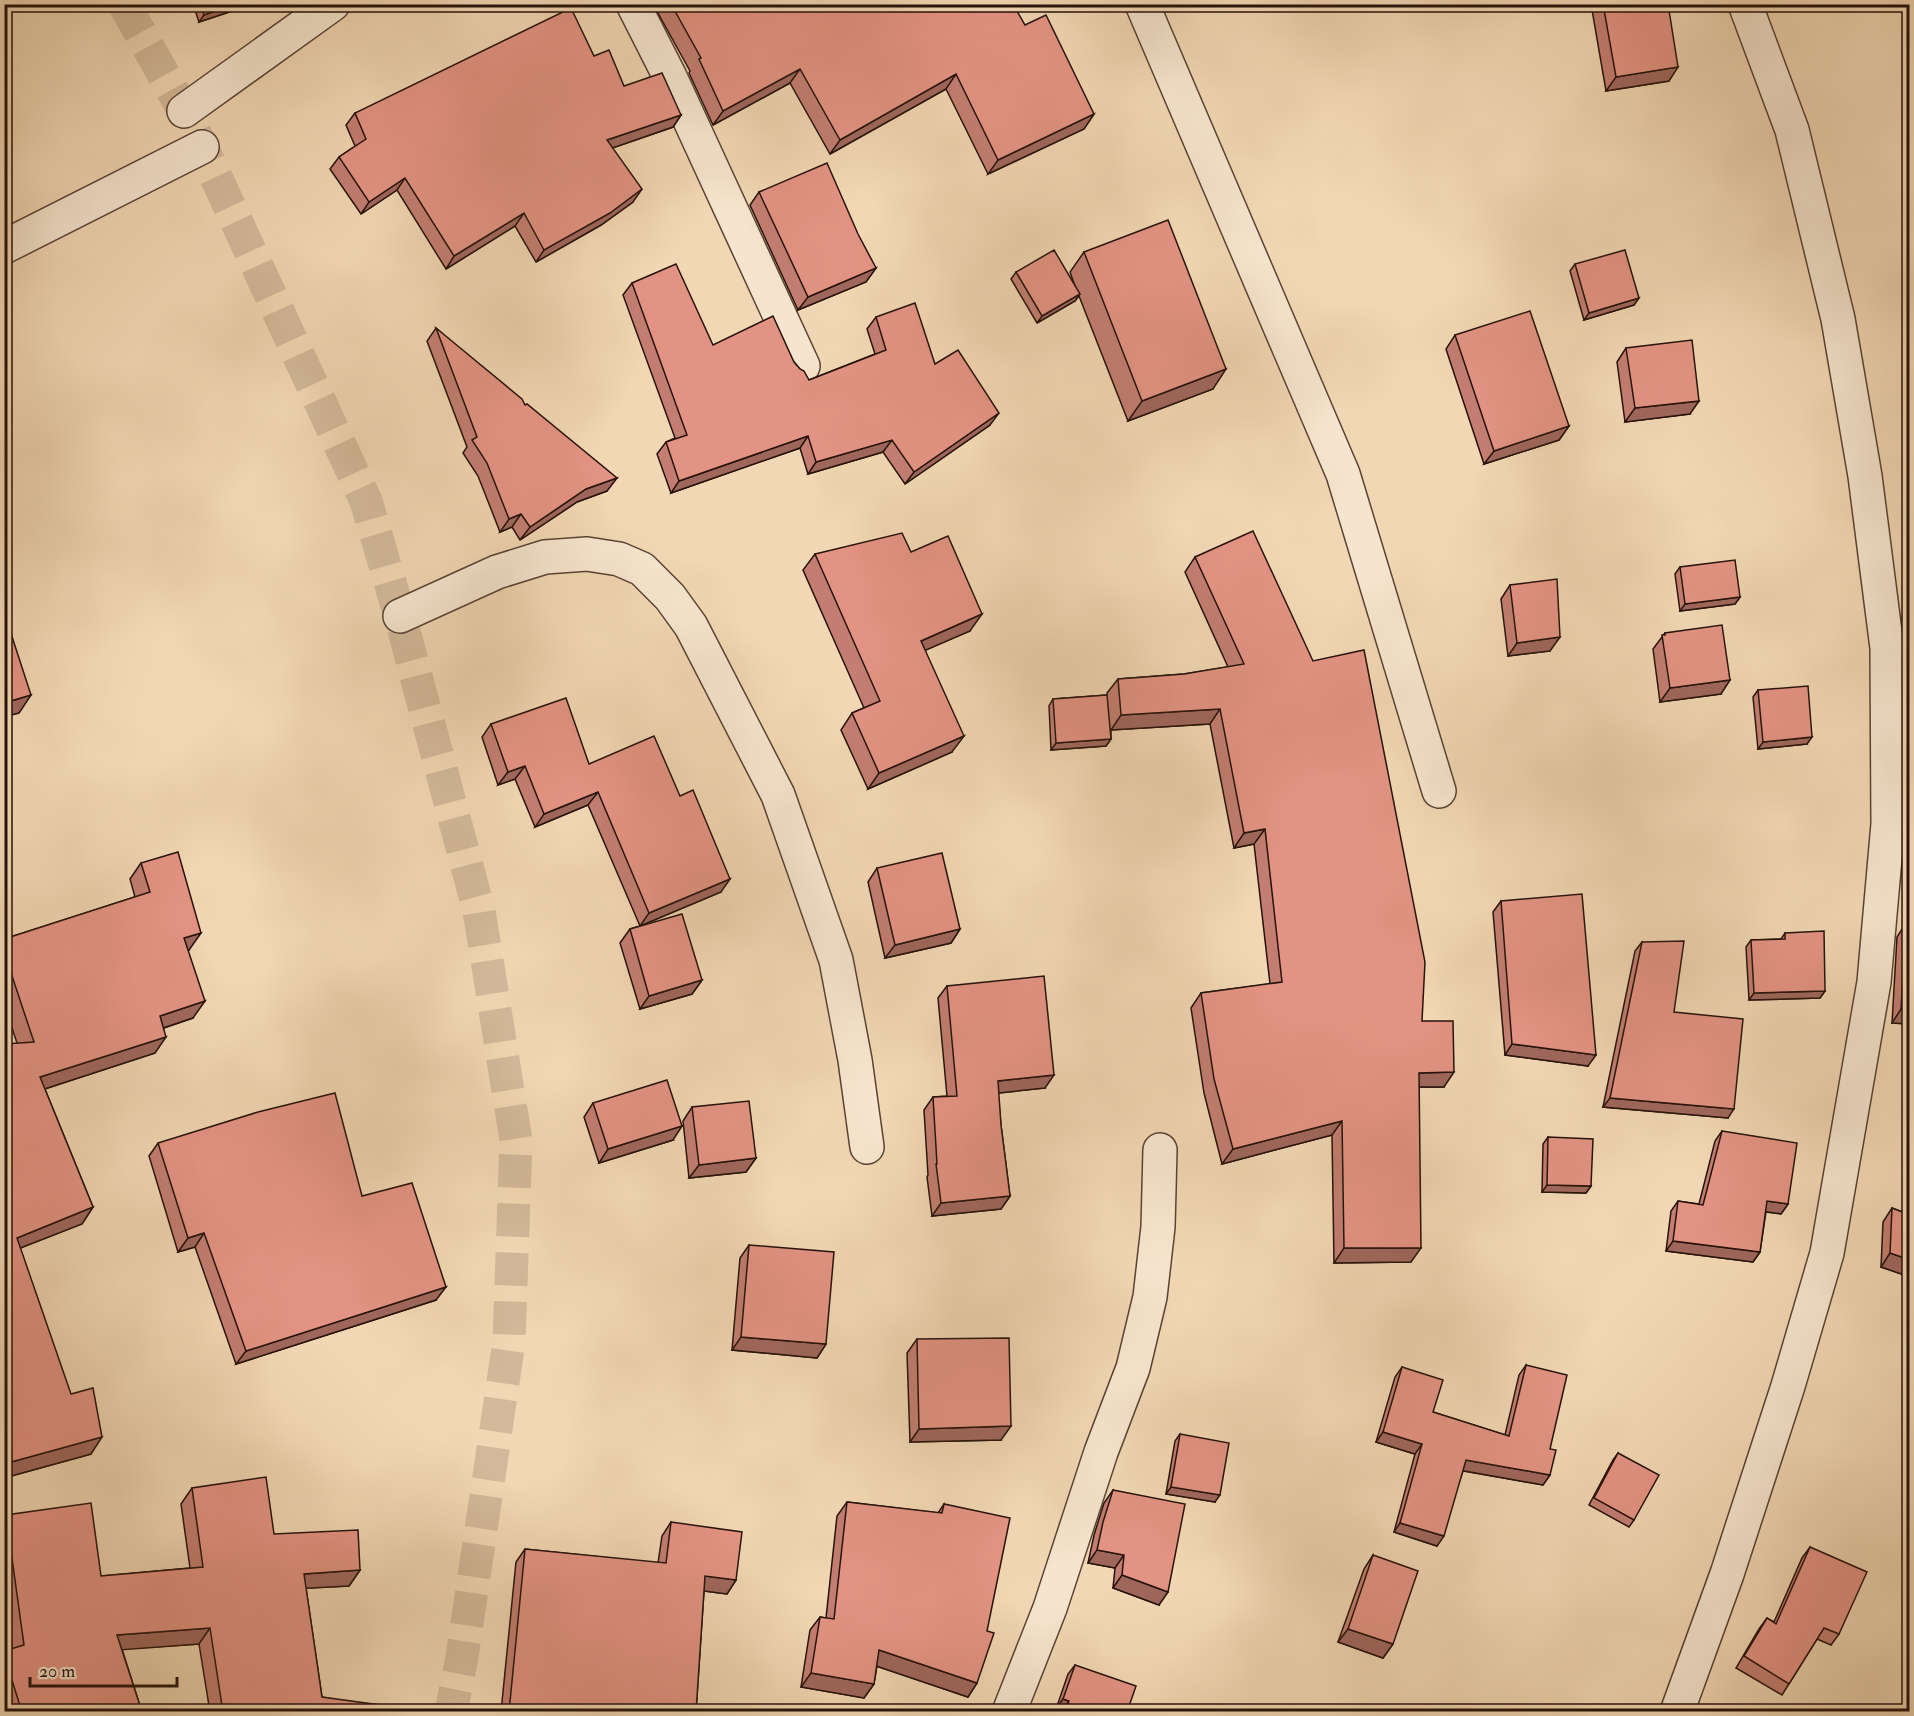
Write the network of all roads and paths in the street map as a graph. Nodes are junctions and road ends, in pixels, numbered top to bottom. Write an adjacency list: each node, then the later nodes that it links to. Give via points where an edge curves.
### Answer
1 (333, 4): 5 (street)
2 (633, 4): 8 (street)
3 (1142, 4): 10 (street, via 1343,474)
4 (1745, 4): 14 (street, via 1792,129 1838,318 1865,476 1887,648 1888,824 1874,982 1827,1253 1727,1574)
5 (184, 111)
6 (202, 147): 7 (street)
7 (4, 247)
8 (803, 366)
9 (400, 616): 11 (street, via 498,572 545,556 619,558 642,569 670,597 692,626 778,795 836,960)
10 (1438, 791)
11 (867, 1147)
12 (1160, 1150): 13 (street, via 1158,1227 1150,1297 1133,1368 1050,1608)
13 (1009, 1712)
14 (1677, 1712)

